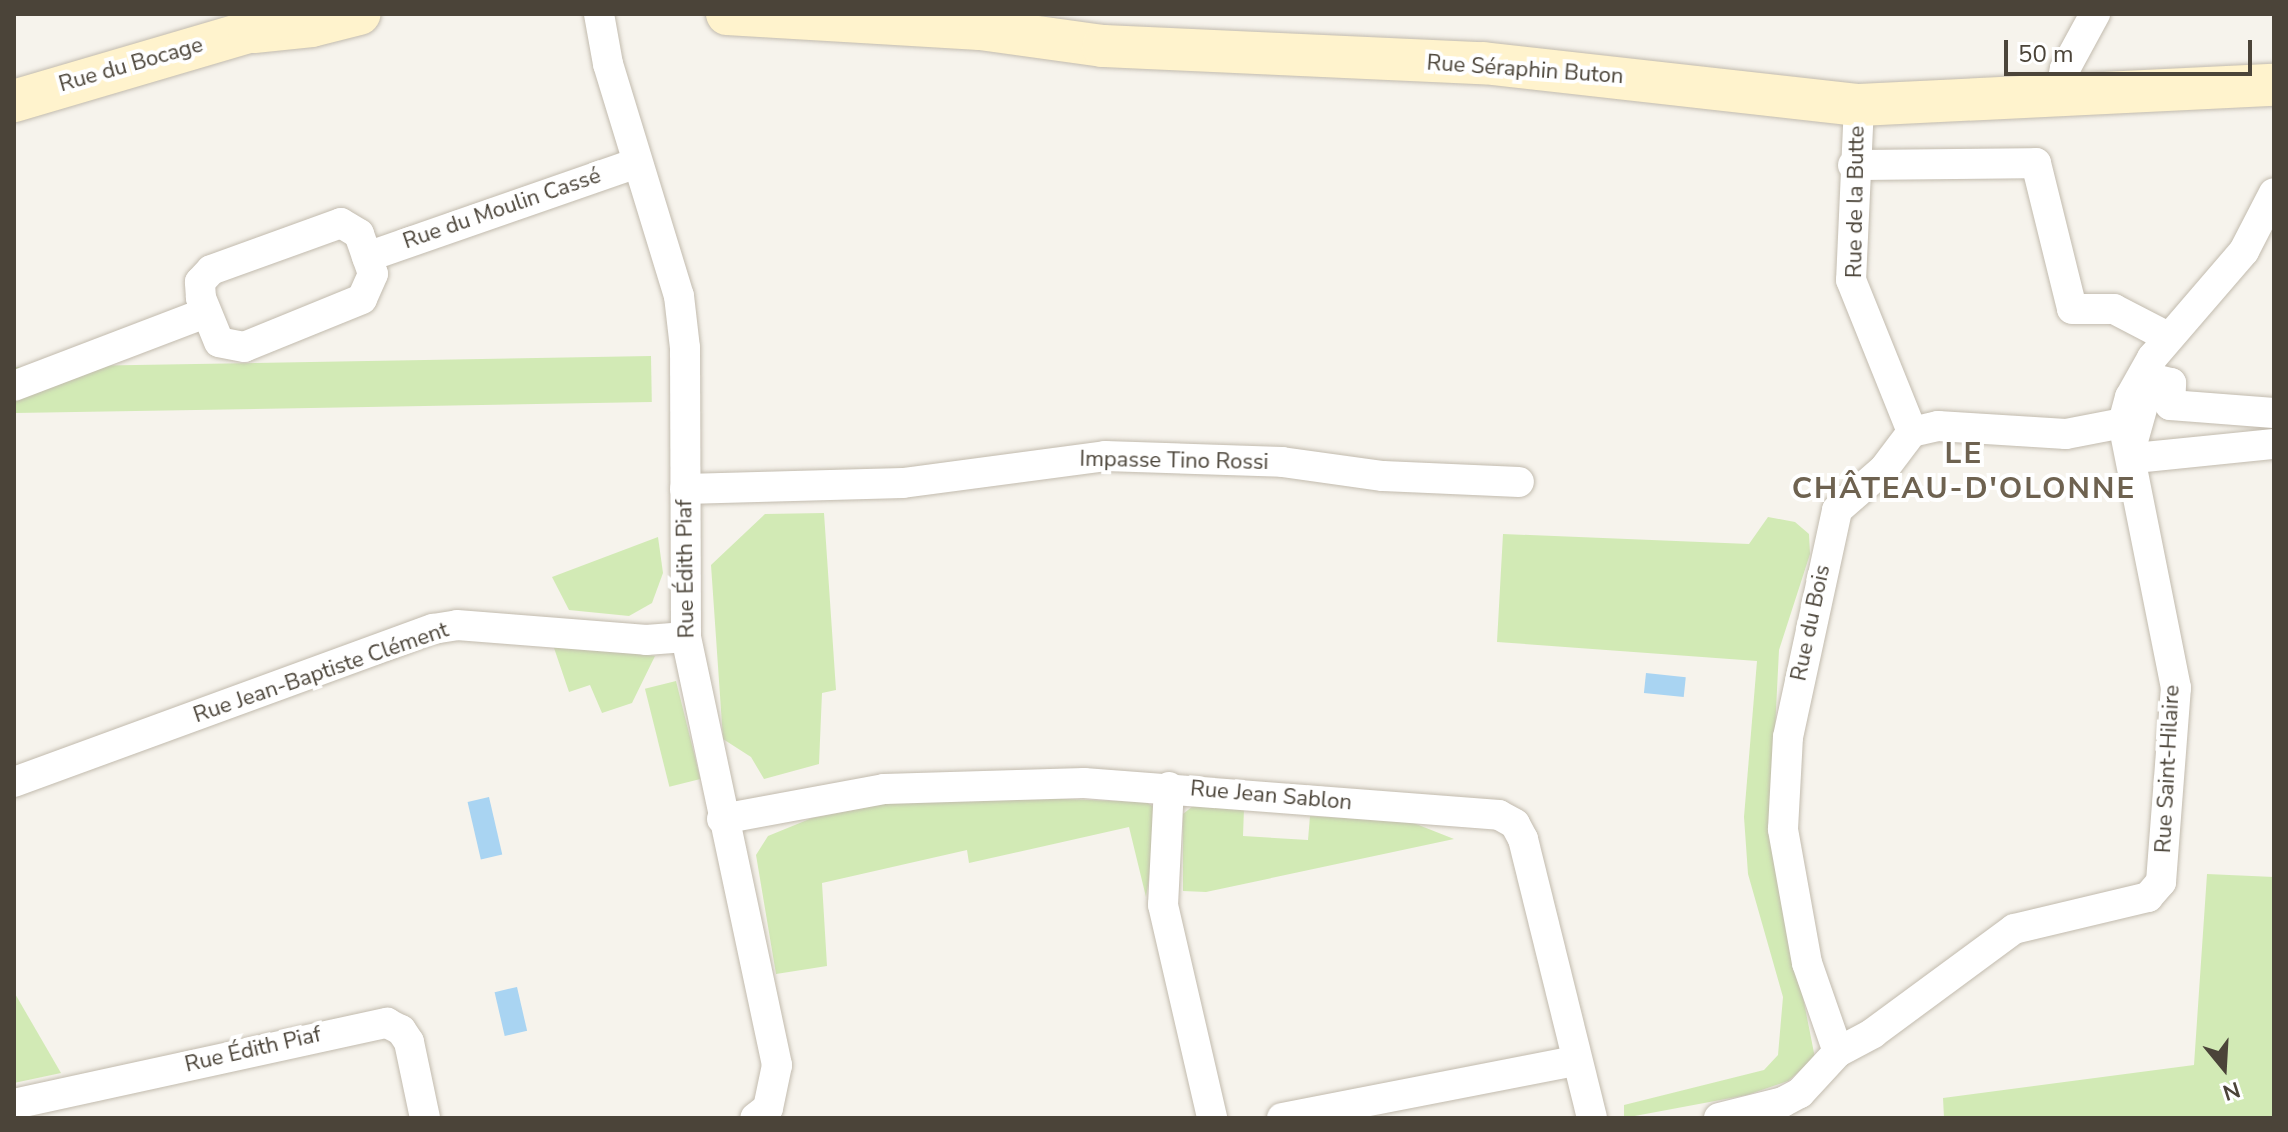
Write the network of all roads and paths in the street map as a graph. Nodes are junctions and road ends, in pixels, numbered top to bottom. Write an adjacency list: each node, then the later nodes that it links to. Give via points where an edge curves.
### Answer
1 (286, 14): 7 (street, Rue du Bocage)
2 (359, 14): 7 (street, Rue du Bocage, via 312,26)
3 (599, 14): 12 (street, Rue Édith Piaf)
4 (727, 14): 6 (street, Rue Séraphin Buton)
5 (2095, 14): 9 (street, via 2065,69)
6 (1021, 25): 11 (street, Rue Séraphin Buton, via 1214,53 1483,63)
7 (249, 32): 10 (street, Rue du Bocage)
8 (2274, 85): 9 (street, Rue Séraphin Buton)
9 (2060, 96): 11 (street, Rue Séraphin Buton)
10 (14, 101)
11 (1859, 105): 13 (street, Rue de la Butte)
12 (637, 163): 17 (street, Rue du Moulin Cassé); 26 (street, Rue Édith Piaf, via 679,296 685,348)
13 (1853, 165): 19 (street, via 2036,163 2072,309 2114,309); 23 (street, Rue de la Butte, via 1851,280)
14 (2274, 193): 19 (street, via 2244,251)
15 (2274, 225): 16 (street)
16 (2274, 235)
17 (367, 257): 18 (street, via 373,274 362,299 244,347 219,342); 18 (street, via 353,228 330,224 211,270 200,282)
18 (205, 313): 20 (street)
19 (2168, 337): 22 (street, via 2130,397)
20 (14, 386)
21 (2274, 413): 24 (street, via 2170,405 2171,383 2158,380 2147,391 2133,441 2135,458)
22 (2123, 423): 23 (street, via 2066,434 1938,426); 31 (street, Rue Saint-Hilaire, via 2176,688 2161,882 2148,897 2014,929 1873,1033)
23 (1912, 432): 31 (street, Rue du Bois, via 1884,469 1837,510 1788,737 1783,829 1807,963)
24 (2274, 444)
25 (1519, 482): 26 (street, Impasse Tino Rossi, via 1383,476 1282,462 1105,456 903,483)
26 (685, 489): 27 (street, Rue Édith Piaf)
27 (686, 637): 28 (street, Rue Jean-Baptiste Clément, via 646,640 457,625 433,629); 30 (street, Rue Édith Piaf)
28 (14, 782)
29 (1169, 787): 30 (street, Rue Jean Sablon, via 1057,783 884,789); 32 (street, Rue Jean Sablon, via 1499,815 1515,824); 36 (street, via 1163,905)
30 (722, 819): 35 (street, Rue Édith Piaf, via 777,1065 768,1108)
31 (1838, 1052): 39 (street, via 1800,1093)
32 (1576, 1061): 37 (street); 38 (street, Rue Jean Sablon)
33 (14, 1104): 34 (street, Rue Édith Piaf, via 387,1023 401,1030)
34 (425, 1118)
35 (755, 1118)
36 (1212, 1118)
37 (1282, 1118)
38 (1592, 1118)
39 (1719, 1118)

